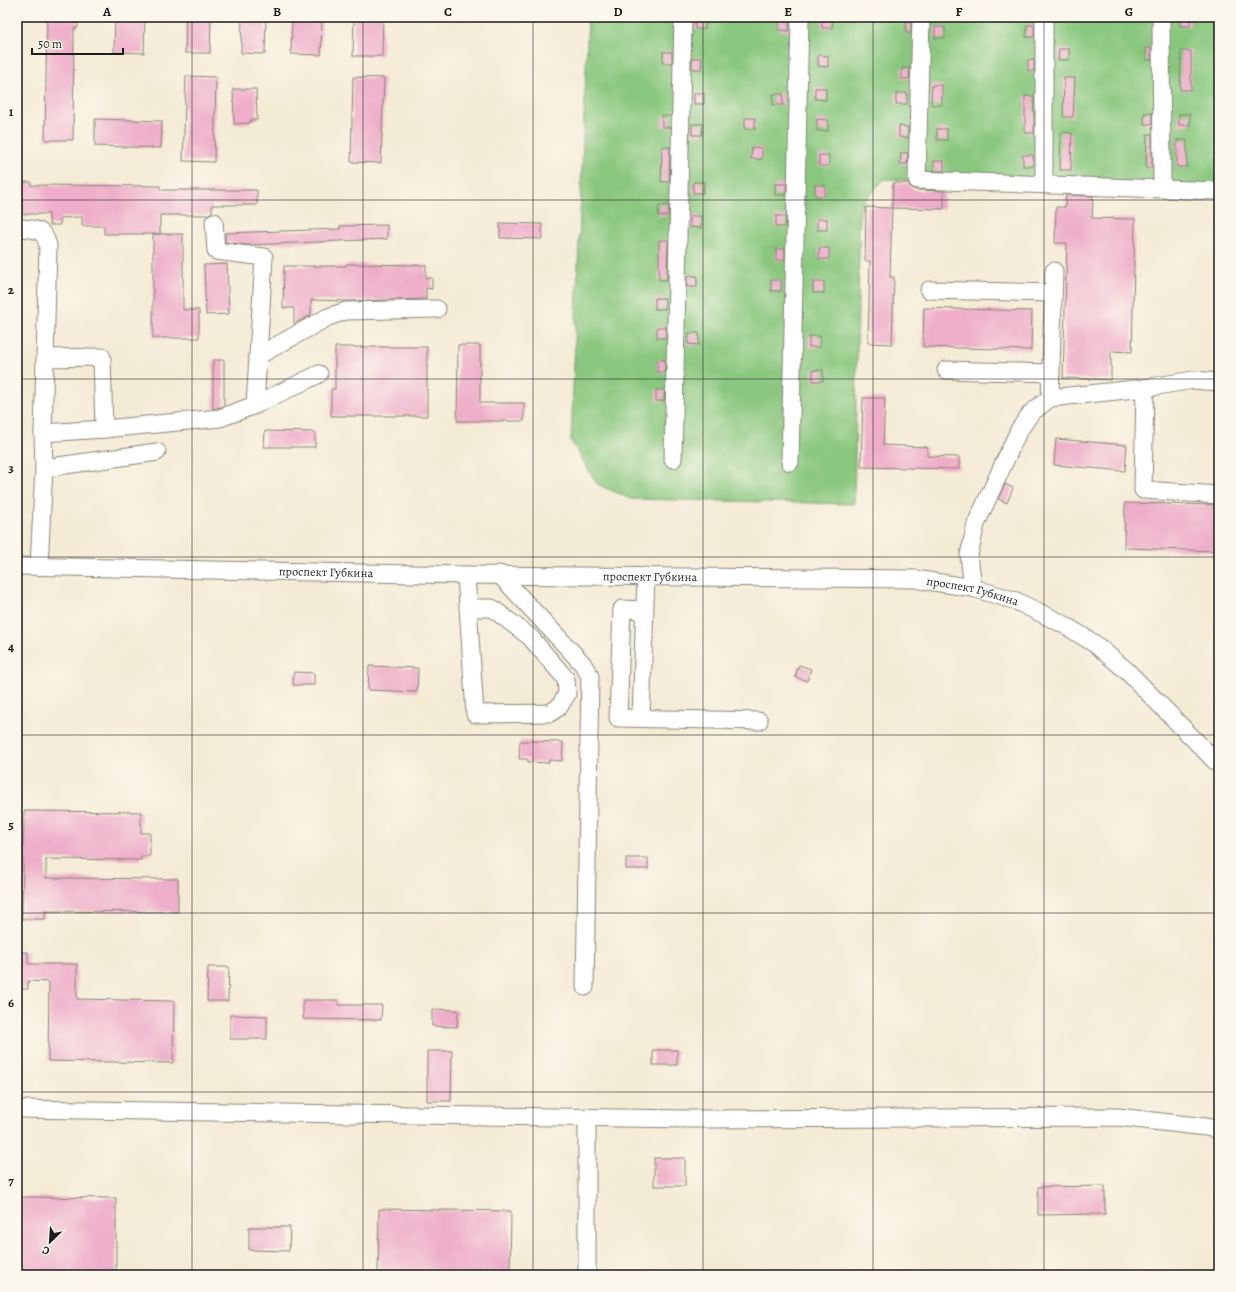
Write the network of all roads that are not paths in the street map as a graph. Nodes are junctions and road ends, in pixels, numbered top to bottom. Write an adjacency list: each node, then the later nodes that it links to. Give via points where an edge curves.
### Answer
1 (683, 17): 27 (street)
2 (800, 17): 28 (street)
3 (921, 17): 6 (street, via 917,180)
4 (1044, 17): 6 (street)
5 (1161, 17): 7 (street)
6 (1044, 184): 7 (street)
7 (1162, 188): 8 (street)
8 (1219, 191)
9 (214, 222): 15 (street, via 216,251 264,257)
10 (23, 228): 16 (street, via 40,231 48,245)
11 (1054, 271): 13 (street)
12 (929, 290): 13 (street)
13 (1053, 293): 18 (street)
14 (437, 310): 15 (street, via 336,314)
15 (258, 356): 23 (street)
16 (46, 358): 24 (street, via 102,357); 25 (street)
17 (946, 370): 18 (street)
18 (1051, 372): 22 (street)
19 (319, 374): 23 (street)
20 (1219, 382): 21 (street, via 1193,380)
21 (1145, 388): 22 (street); 30 (street, via 1143,490)
22 (1050, 398): 36 (street, via 1031,413 1019,430 976,524 969,555)
23 (255, 404): 24 (street, via 220,418)
24 (104, 429): 25 (street)
25 (43, 432): 29 (street)
26 (157, 452): 29 (street)
27 (673, 459)
28 (790, 462)
29 (44, 468): 32 (street)
30 (1219, 495)
31 (17, 566): 32 (street, проспект Губкина)
32 (39, 566): 34 (street, проспект Губкина)
33 (499, 574): 34 (street, проспект Губкина); 35 (street, проспект Губкина); 42 (street, via 582,663 590,676)
34 (466, 575): 37 (street)
35 (646, 576): 36 (street, проспект Губкина, via 915,579); 38 (street)
36 (973, 588): 41 (street, проспект Губкина, via 1016,601 1063,624 1095,644 1127,671)
37 (468, 608): 37 (street, via 475,714 550,713 559,707 567,694 566,679 530,637 492,608)
38 (644, 610): 39 (street); 39 (street, via 622,610 618,718)
39 (641, 718): 40 (street)
40 (759, 721)
41 (1219, 765)
42 (585, 987)
43 (17, 1109): 44 (street)
44 (587, 1117): 45 (street, via 1118,1118); 46 (street)
45 (1219, 1130)
46 (587, 1275)

